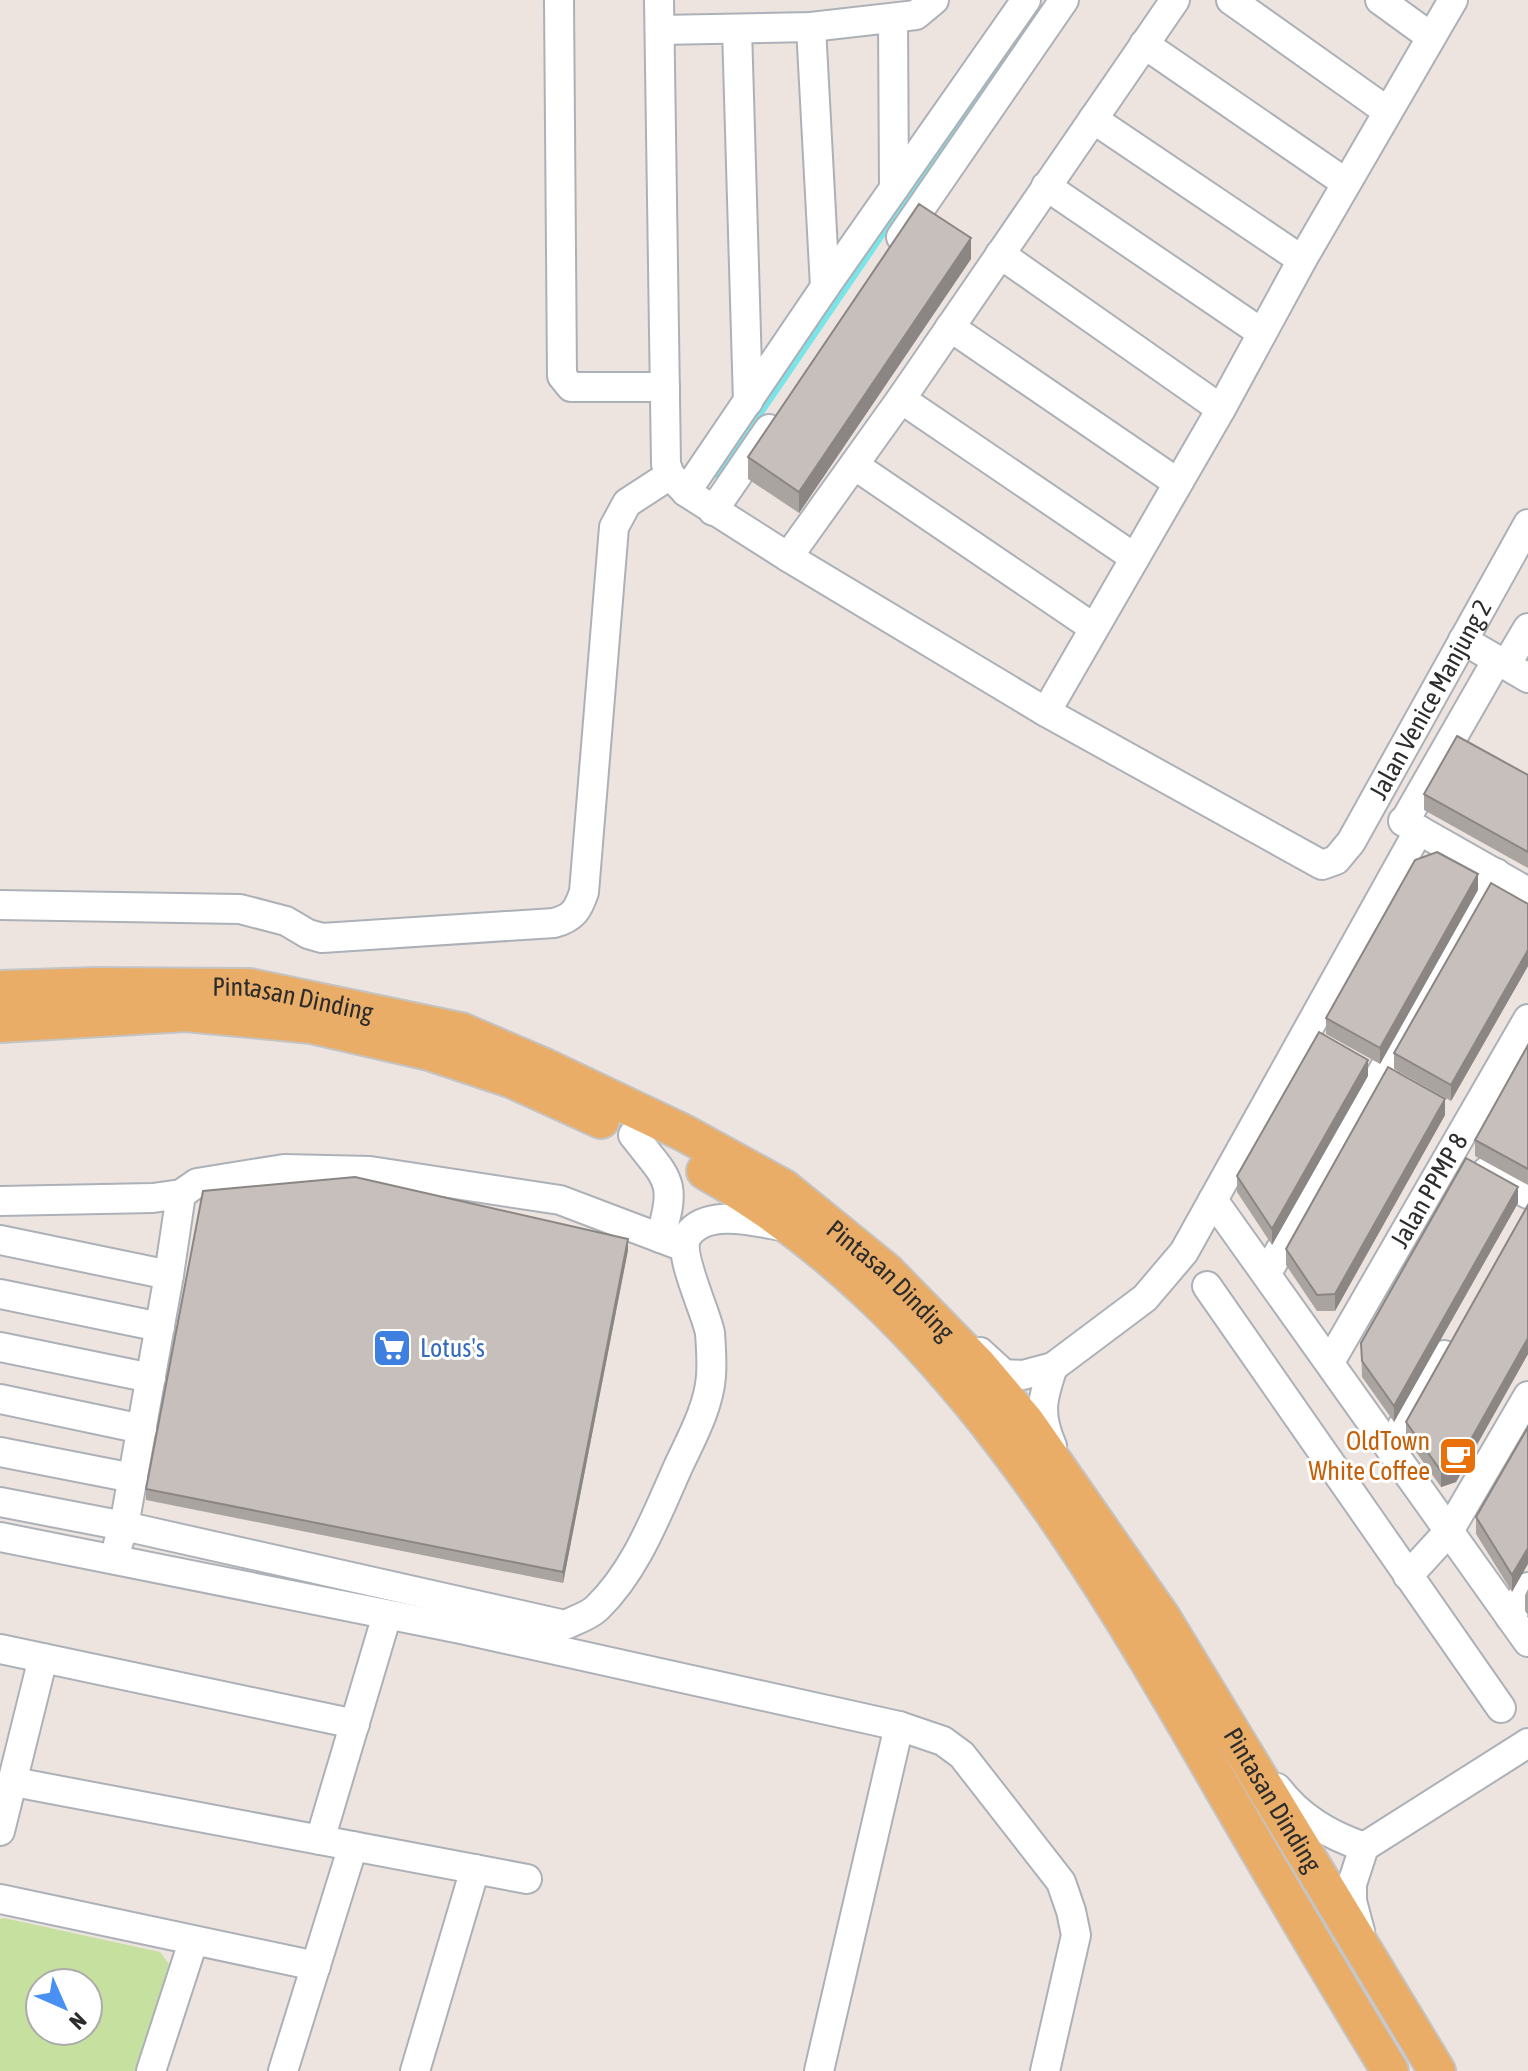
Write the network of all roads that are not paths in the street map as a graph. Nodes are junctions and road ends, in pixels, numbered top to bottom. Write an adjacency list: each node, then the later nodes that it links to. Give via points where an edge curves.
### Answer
1 (559, 0): 30 (street, via 562,376 571,387)
2 (659, 0): 13 (street)
3 (934, 0): 10 (street, via 916,15)
4 (1026, 0): 20 (street)
5 (1064, 0): 21 (street)
6 (1175, 0): 15 (street)
7 (1231, 0): 16 (street)
8 (1380, 0): 14 (street)
9 (1453, 0): 14 (street)
10 (893, 18): 11 (street); 20 (street)
11 (811, 27): 12 (street); 27 (street)
12 (737, 29): 13 (street); 32 (street)
13 (660, 30): 30 (street)
14 (1431, 37): 16 (street)
15 (1144, 44): 17 (street); 18 (street)
16 (1387, 111): 18 (street)
17 (1093, 119): 19 (street); 25 (street)
18 (1346, 183): 25 (street)
19 (1046, 186): 24 (street); 29 (street)
20 (894, 188): 27 (street)
21 (920, 210): 22 (street); 26 (street)
22 (945, 227)
23 (970, 244): 24 (street)
24 (997, 258): 28 (street); 34 (street)
25 (1302, 260): 29 (street)
26 (884, 262)
27 (825, 287): 32 (street)
28 (950, 327): 31 (street); 36 (street)
29 (1262, 333): 34 (street)
30 (665, 387): 37 (street, via 666,464)
31 (901, 399): 35 (street); 41 (street)
32 (748, 402): 37 (street)
33 (785, 407): 38 (street)
34 (1221, 409): 36 (street)
35 (854, 465): 40 (street); 42 (street)
36 (1178, 483): 41 (street)
37 (678, 484): 38 (street); 53 (street, via 627,503 614,527 584,892 569,919 322,938 286,921 240,909)
38 (713, 511): 40 (street)
39 (1528, 524): 44 (street, Jalan Venice Manjung 2)
40 (788, 557): 46 (street)
41 (1135, 558): 42 (street)
42 (1094, 628): 46 (street)
43 (1528, 628): 45 (street)
44 (1463, 640): 45 (street); 49 (street, Jalan Venice Manjung 2)
45 (1510, 668): 47 (street)
46 (1046, 712): 49 (street, Jalan Venice Manjung 2, via 1322,865 1336,860 1351,842)
47 (1451, 739): 48 (street); 50 (street)
48 (1477, 754)
49 (1372, 804): 50 (street)
50 (1411, 826): 51 (street); 57 (street)
51 (1496, 873): 52 (street); 60 (street)
52 (1528, 892)
53 (0, 905)
54 (0, 989): 73 (main road, Pintasan Dinding, via 250,987 461,1031 684,1133 784,1188)
55 (1528, 1019): 63 (street, Jalan PPMP 8)
56 (0, 1024): 64 (main road, Pintasan Dinding, via 186,1013 311,1025 429,1052 513,1080)
57 (1307, 1029): 58 (street); 68 (street)
58 (1332, 1043)
59 (1357, 1058): 60 (street)
60 (1382, 1072): 61 (street); 74 (street)
61 (1407, 1086)
62 (1444, 1107): 63 (street)
63 (1469, 1121): 65 (street, Jalan PPMP 8)
64 (633, 1135): 70 (main road, Pintasan Dinding, via 735,1188); 72 (street, via 670,1189)
65 (1451, 1151): 67 (street); 81 (street, Jalan PPMP 8)
66 (181, 1194): 69 (street); 72 (street, via 197,1183 284,1169 370,1171 560,1200); 75 (street)
67 (1528, 1194)
68 (1213, 1200): 74 (street); 82 (street, via 1184,1252 1145,1298)
69 (0, 1201)
70 (790, 1227): 72 (street, via 726,1219 699,1226); 125 (main road, Pintasan Dinding, via 902,1323 1055,1514 1156,1672)
71 (0, 1240): 75 (street)
72 (672, 1242): 99 (street, via 710,1334 711,1378 700,1419 642,1548 595,1610 565,1625)
73 (886, 1271): 82 (street, via 939,1310 1004,1374); 90 (main road, Pintasan Dinding, via 978,1365)
74 (1267, 1273): 81 (street)
75 (169, 1275): 78 (street)
76 (1207, 1286): 96 (street)
77 (0, 1294): 78 (street)
78 (160, 1327): 83 (street)
79 (1459, 1329): 87 (street)
80 (0, 1347): 83 (street)
81 (1330, 1362): 87 (street)
82 (1053, 1367): 90 (street, via 1041,1416)
83 (151, 1378): 86 (street)
84 (1528, 1396): 93 (street)
85 (0, 1399): 86 (street)
86 (142, 1429): 89 (street)
87 (1390, 1447): 93 (street)
88 (0, 1452): 89 (street)
89 (133, 1478): 92 (street)
90 (1067, 1483): 106 (main road, Pintasan Dinding, via 1163,1619)
91 (0, 1502): 92 (street)
92 (124, 1526): 95 (street); 99 (street)
93 (1449, 1531): 96 (street); 100 (street)
94 (0, 1537): 95 (street)
95 (113, 1560): 98 (street)
96 (1408, 1576): 104 (street)
97 (1528, 1587): 100 (street)
98 (387, 1615): 99 (street); 105 (street)
99 (464, 1616): 107 (street)
100 (1510, 1617): 101 (street)
101 (1528, 1642)
102 (0, 1649): 103 (street)
103 (43, 1658): 105 (street); 109 (street)
104 (1501, 1708)
105 (355, 1724): 111 (street)
106 (1227, 1725): 113 (street, via 1282,1795 1316,1826); 119 (main road, Pintasan Dinding)
107 (899, 1726): 123 (street); 124 (street, via 943,1741 962,1755 1061,1882 1076,1935)
108 (1528, 1743): 113 (street)
109 (14, 1782): 110 (street); 111 (street)
110 (0, 1831)
111 (320, 1840): 112 (street)
112 (353, 1846): 114 (street); 118 (street)
113 (1364, 1847): 119 (street, via 1352,1901)
114 (475, 1869): 115 (street); 122 (street)
115 (527, 1879)
116 (0, 1899): 117 (street)
117 (193, 1942): 118 (street); 120 (street)
118 (316, 1966): 121 (street)
119 (1387, 1990): 126 (main road, Pintasan Dinding)
120 (151, 2071)
121 (283, 2071)
122 (415, 2071)
123 (819, 2071)
124 (1045, 2071)
125 (1390, 2071)
126 (1437, 2071)

